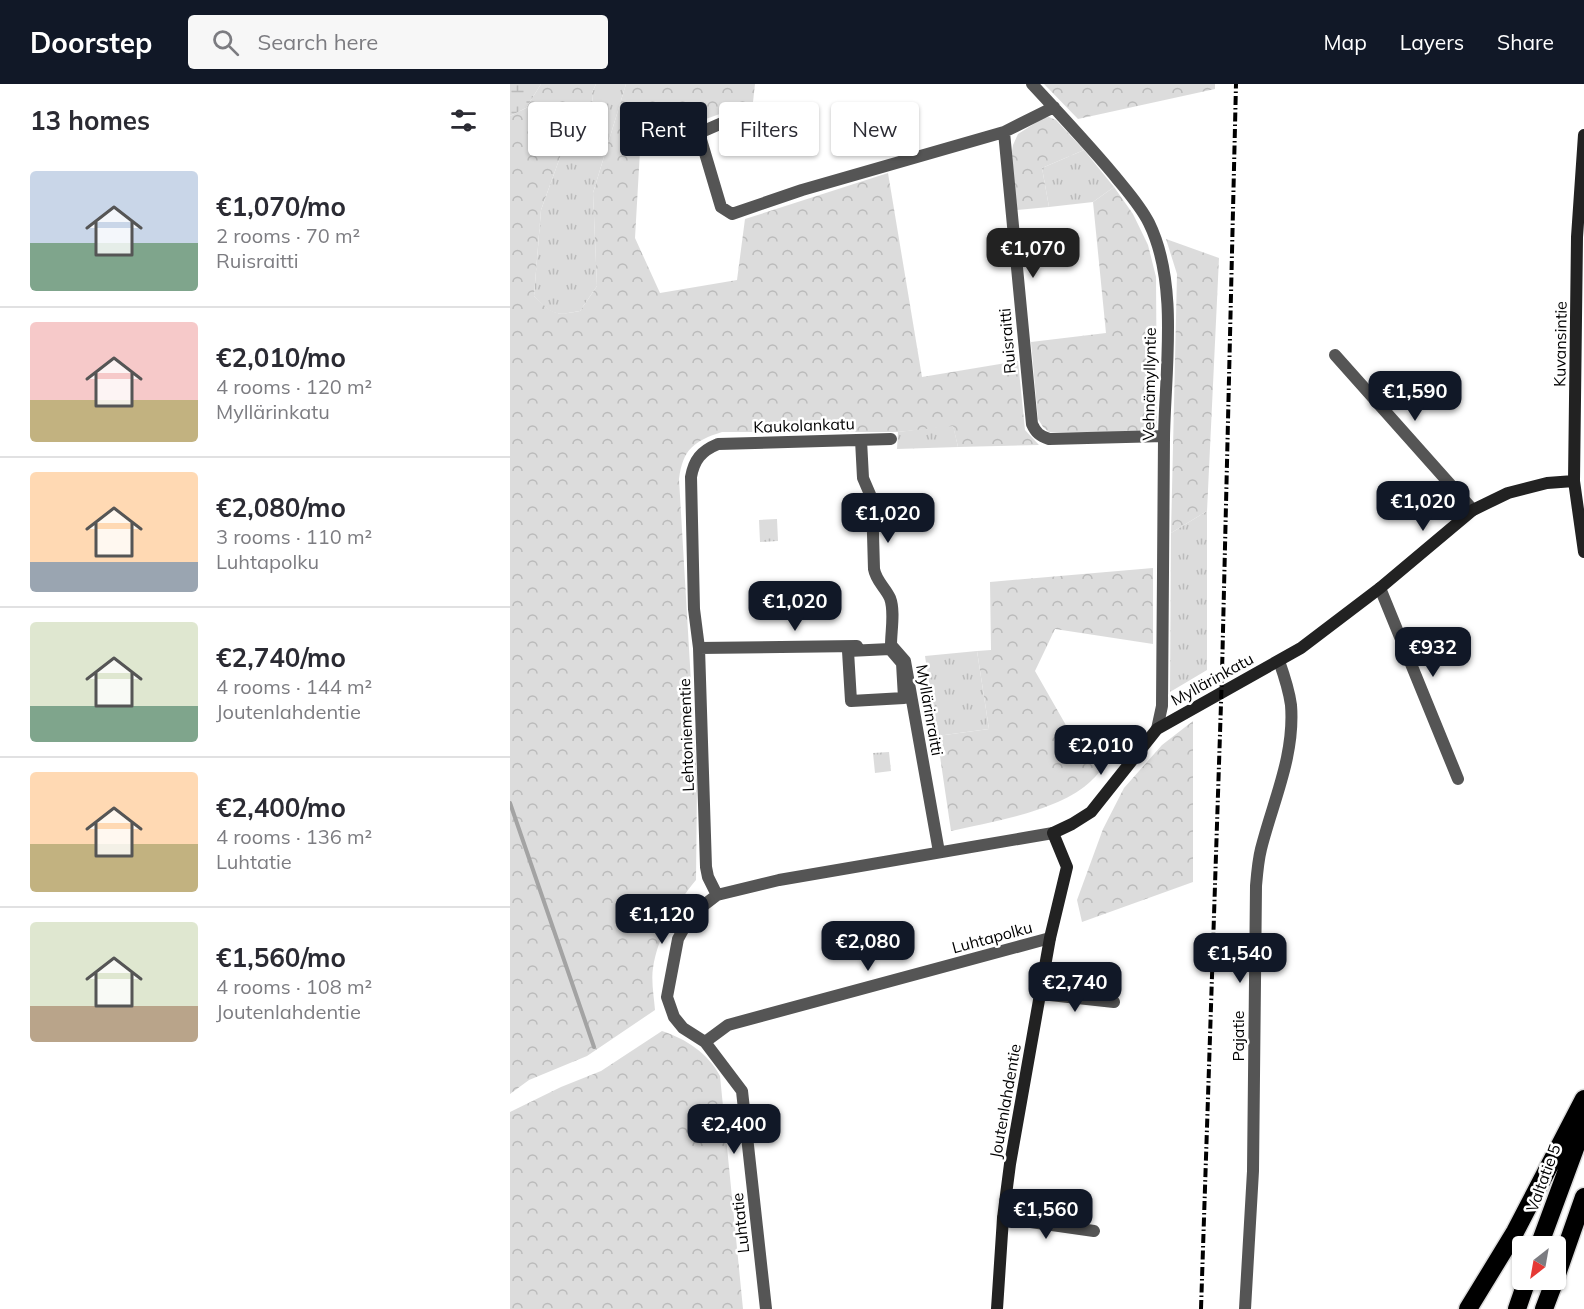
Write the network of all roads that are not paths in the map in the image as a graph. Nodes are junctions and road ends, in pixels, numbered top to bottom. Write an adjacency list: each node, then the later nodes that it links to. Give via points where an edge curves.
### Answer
1 (1032, 84): 2 (street, Vehnämyllyntie)
2 (1054, 107): 4 (street); 7 (street, Vehnämyllyntie, via 1138,204 1157,242 1167,305)
3 (719, 124): 4 (street, via 699,133 721,207 732,214)
4 (1004, 132): 7 (street, Ruisraitti, via 1035,431 1049,439)
5 (1584, 135): 11 (street, Kuvansintie, via 1577,237)
6 (1335, 355): 12 (street)
7 (1164, 436): 19 (street, Vehnämyllyntie, via 1162,706)
8 (891, 439): 9 (street, Kaukolankatu)
9 (861, 440): 10 (street, Kaukolankatu); 15 (street, via 863,478 872,498 874,568 892,604)
10 (718, 444): 16 (street, Lehtoniementie, via 706,449 693,466 694,609)
11 (1574, 481): 12 (street, Myllärinkatu, via 1508,493); 13 (street, Kuvansintie)
12 (1473, 510): 14 (street, Myllärinkatu)
13 (1584, 552)
14 (1380, 588): 17 (street, Myllärinkatu); 20 (street)
15 (891, 645): 16 (street); 22 (street, Myllärinraitti, via 905,661)
16 (699, 648): 23 (street, Lehtoniementie, via 706,867)
17 (1279, 661): 19 (street, Myllärinkatu); 39 (street, Pajatie, via 1291,706 1290,739 1286,771 1260,852 1256,886 1253,1171)
18 (904, 698): 18 (street, via 851,701 848,651 890,649 902,663)
19 (1157, 729): 21 (street, Myllärinkatu, via 1091,812)
20 (1458, 778)
21 (1053, 833): 22 (street, Myllärinkatu); 24 (street, Joutenlahdentie, via 1067,867)
22 (939, 852): 23 (street, Myllärinkatu)
23 (717, 895): 27 (street, Luhtatie, via 692,915 678,939 667,997 682,1028)
24 (1050, 938): 25 (street, Joutenlahdentie); 27 (street, Luhtapolku, via 728,1025)
25 (1041, 994): 26 (street); 31 (street, Joutenlahdentie)
26 (1114, 1002)
27 (705, 1042): 37 (street, Luhtatie, via 742,1091)
28 (1584, 1100): 40 (highway, via 1515,1232)
29 (1584, 1124): 33 (highway, Valtatie 5)
30 (1584, 1197): 34 (highway)
31 (1003, 1218): 32 (street); 38 (street, Joutenlahdentie)
32 (1094, 1231)
33 (1543, 1236)
34 (1566, 1247)
35 (1524, 1290): 41 (highway)
36 (1551, 1290): 42 (highway)
37 (765, 1309)
38 (997, 1309)
39 (1245, 1309)
40 (1468, 1309)
41 (1517, 1309)
42 (1544, 1309)

